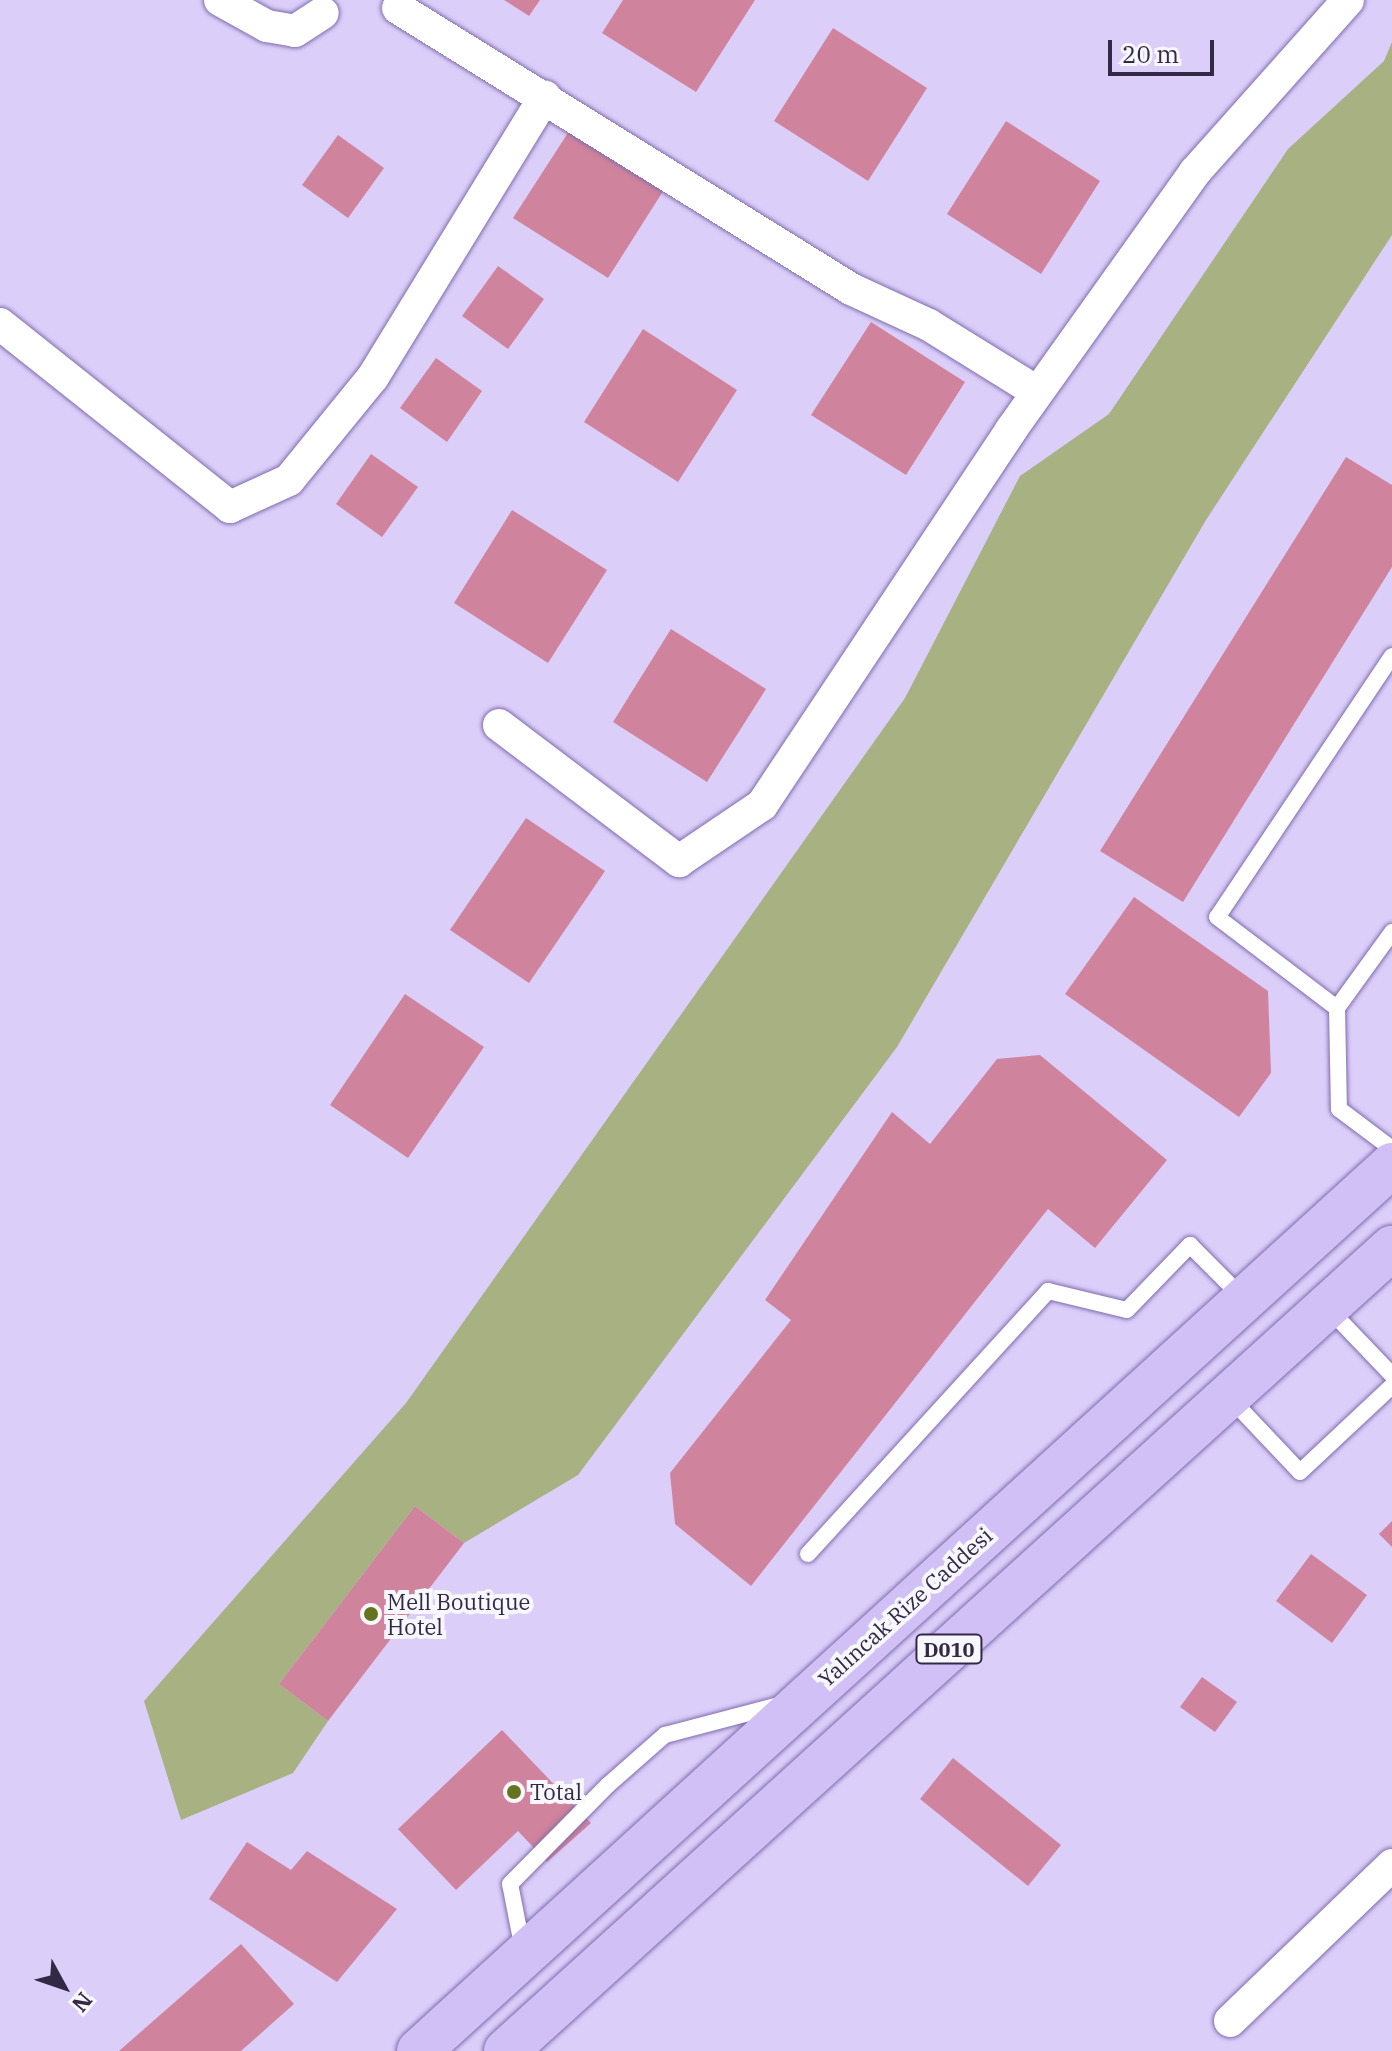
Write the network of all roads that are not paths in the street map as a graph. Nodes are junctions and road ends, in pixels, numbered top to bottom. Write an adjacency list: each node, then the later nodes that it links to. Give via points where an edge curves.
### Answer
1 (220, 0): 4 (street, via 267,26 295,31)
2 (1348, 0): 7 (street, via 1195,172)
3 (398, 8): 5 (street)
4 (323, 13)
5 (545, 96): 6 (street, via 373,377 289,480 230,507); 7 (street, via 851,289 929,325)
6 (0, 324)
7 (1037, 392): 9 (street, via 762,805 679,861)
8 (1392, 656): 11 (lane, via 1217,917)
9 (499, 725)
10 (1392, 932): 11 (lane)
11 (1337, 1008): 12 (lane, via 1339,1109)
12 (1392, 1149)
13 (1392, 1165): 15 (highway, Yalıncak Rize Caddesi)
14 (1392, 1248): 16 (highway, D010)
15 (1244, 1299): 20 (lane, via 1190,1245 1127,1310 1048,1291); 21 (highway, Yalıncak Rize Caddesi)
16 (1327, 1306): 17 (lane); 19 (highway, D010)
17 (1392, 1375)
18 (1392, 1386): 19 (lane, via 1300,1472)
19 (1228, 1396): 26 (highway, D010)
20 (808, 1554)
21 (804, 1699): 23 (highway, Yalıncak Rize Caddesi); 23 (lane, via 665,1735 608,1785 510,1884)
22 (1392, 1865): 24 (street)
23 (525, 1959): 25 (highway, Yalıncak Rize Caddesi)
24 (1230, 2021)
25 (419, 2051)
26 (506, 2051)

